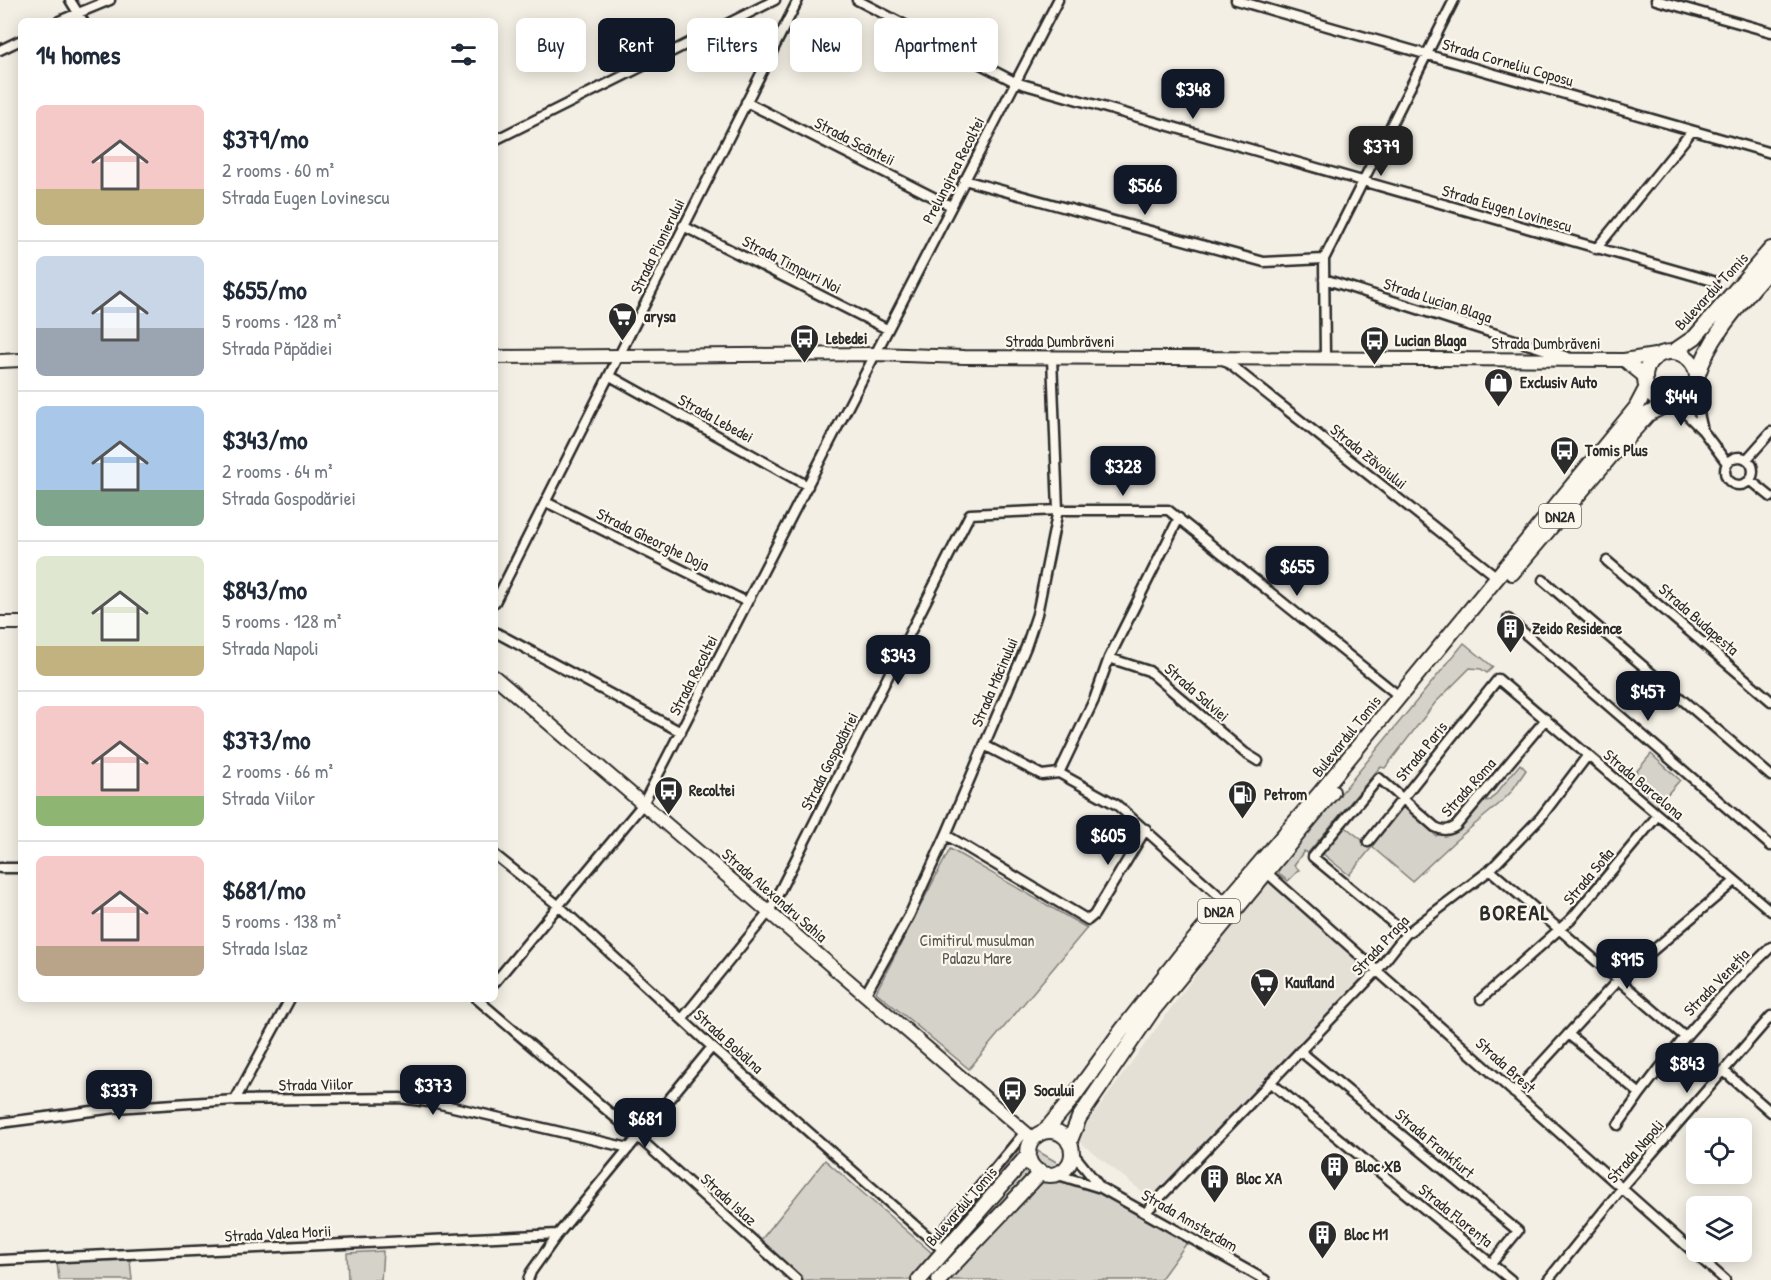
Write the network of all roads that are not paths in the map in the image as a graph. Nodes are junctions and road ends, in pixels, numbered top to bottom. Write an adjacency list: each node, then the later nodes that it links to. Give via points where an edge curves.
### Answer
1 (70, 0): 10 (street)
2 (110, 0): 10 (street)
3 (775, 0): 20 (street)
4 (798, 0): 18 (street, Strada Pionierului)
5 (857, 0): 17 (street, Strada Eugen Lovinescu)
6 (1058, 0): 17 (street, Prelungirea Recoltei)
7 (1236, 0): 16 (street, Strada Corneliu Coposu)
8 (1454, 0): 16 (street)
9 (1656, 0): 13 (street)
10 (77, 12): 11 (street); 12 (street)
11 (65, 18)
12 (81, 18)
13 (1771, 32)
14 (18, 41): 15 (street)
15 (0, 50)
16 (1427, 54): 19 (street, Strada Corneliu Coposu); 23 (street)
17 (1015, 82): 22 (street, Prelungirea Recoltei); 23 (street, Strada Eugen Lovinescu)
18 (746, 102): 24 (street, Strada Scânteii); 25 (street, Strada Pionierului)
19 (1692, 131): 21 (street, Strada Corneliu Coposu); 26 (street)
20 (498, 138)
21 (1771, 153)
22 (964, 180): 24 (street, Prelungirea Recoltei); 28 (street, via 1264,262)
23 (1363, 182): 26 (street, Strada Eugen Lovinescu); 28 (street)
24 (951, 206): 32 (street, Prelungirea Recoltei)
25 (683, 226): 32 (street, Strada Timpuri Noi); 35 (street, Strada Pionierului)
26 (1596, 249): 31 (street, Strada Eugen Lovinescu)
27 (1771, 249): 33 (main road, Bulevardul Tomis / DN2A, via 1695,337)
28 (1324, 260): 30 (street)
29 (1771, 267): 45 (main road, Bulevardul Tomis / DN2A, via 1708,350)
30 (1324, 279): 37 (street); 42 (street, Strada Lucian Blaga)
31 (1713, 281)
32 (887, 329): 34 (street, Prelungirea Recoltei)
33 (1667, 353): 43 (street, Strada Dumbrăveni); 45 (main road, via 1690,360); 46 (main road, DN2A, via 1651,362)
34 (876, 354): 35 (street, Strada Dumbrăveni); 38 (street, Strada Dumbrăveni); 53 (street, Strada Recoltei)
35 (620, 356): 36 (street, Strada Dumbrăveni); 44 (street, Strada Pionierului)
36 (498, 357)
37 (1325, 357): 39 (street, Strada Dumbrăveni); 42 (street, Strada Dumbrăveni)
38 (1052, 358): 39 (street, Strada Dumbrăveni); 56 (street, Strada Măcinului)
39 (1222, 358): 59 (street, Strada Zăvoiului)
40 (0, 360): 41 (street)
41 (18, 360)
42 (1578, 360): 43 (street, Strada Dumbrăveni)
43 (1624, 360): 46 (street, Strada Dumbrăveni)
44 (610, 376): 53 (street, Strada Lebedei); 55 (street, Strada Pionierului)
45 (1697, 381): 47 (main road, DN2A, via 1689,397); 48 (street)
46 (1646, 382): 47 (main road, via 1658,400); 59 (main road, Bulevardul Tomis / DN2A, via 1636,408)
47 (1672, 404): 48 (street); 90 (main road, Bulevardul Tomis / DN2A, via 1648,414 1615,451)
48 (1703, 431): 51 (street)
49 (1771, 432): 50 (street)
50 (1747, 459): 51 (street, via 1736,457); 52 (street, via 1753,469)
51 (1727, 463): 52 (street, via 1726,476 1732,484 1742,485)
52 (1750, 480): 54 (street)
53 (808, 486): 62 (street, Strada Recoltei)
54 (1771, 497)
55 (546, 502): 61 (street, Strada Pionierului); 62 (street, Strada Gheorghe Doja)
56 (1058, 510): 57 (street, via 1168,510); 74 (street, Strada Măcinului, via 1037,614); 95 (street, Strada Gospodăriei, via 970,514)
57 (1179, 518): 67 (street); 70 (street)
58 (1607, 561): 71 (street, Strada Budapesta)
59 (1497, 577): 70 (main road, Bulevardul Tomis / DN2A)
60 (1544, 580): 78 (street)
61 (498, 596)
62 (747, 602): 73 (street, Strada Recoltei)
63 (1508, 619): 85 (street)
64 (0, 623): 65 (street)
65 (18, 623)
66 (498, 634): 73 (street)
67 (1109, 658): 76 (street, Strada Salviei, via 1149,671); 77 (street)
68 (1498, 679): 72 (street, Strada Barcelona); 79 (street, Strada Paris)
69 (498, 680): 80 (street, Strada Alexandru Sahia)
70 (1399, 696): 92 (main road, Bulevardul Tomis / DN2A)
71 (1771, 701)
72 (1546, 719): 75 (street, Strada Barcelona); 79 (street, Strada Roma, via 1463,818 1448,830 1435,826)
73 (681, 732): 80 (street, Strada Recoltei)
74 (984, 745): 77 (street, via 1042,775); 83 (street, Strada Măcinului)
75 (1588, 755): 81 (street, Strada Barcelona); 89 (street, Strada Praga, via 1541,818)
76 (1258, 761)
77 (1059, 773): 82 (street, via 1117,805)
78 (1771, 776)
79 (1403, 798): 84 (street, Strada Paris); 97 (street, via 1379,778 1313,857)
80 (643, 804): 93 (street, Strada Recoltei); 95 (street, Strada Alexandru Sahia)
81 (1658, 815): 91 (street, Strada Barcelona); 96 (street, Strada Sofia)
82 (1146, 829): 83 (street, via 1088,920); 92 (street)
83 (946, 835): 102 (street, Strada Măcinului, via 909,916)
84 (1368, 842)
85 (1771, 846)
86 (498, 857): 93 (street, Strada Bobâlna)
87 (0, 868): 88 (street)
88 (18, 868)
89 (1490, 870): 96 (street); 97 (street, Strada Praga)
90 (1266, 872): 99 (street, Strada Brest); 122 (main road, Bulevardul Tomis / DN2A, via 1152,1011 1079,1118)
91 (1735, 880): 94 (street, Strada Barcelona); 101 (street)
92 (1226, 902): 120 (main road, Bulevardul Tomis / DN2A, via 1071,1100)
93 (559, 906): 100 (street, Strada Recoltei); 107 (street, Strada Bobâlna)
94 (1771, 911)
95 (769, 912): 102 (street, Strada Alexandru Sahia); 107 (street, Strada Gospodăriei)
96 (1559, 929): 101 (street); 103 (street, Strada Sofia)
97 (1406, 934): 99 (street, Strada Praga)
98 (1771, 947): 109 (street, Strada Veneția)
99 (1377, 971): 111 (street, Strada Praga); 114 (street, Strada Brest)
100 (498, 978)
101 (1618, 980): 108 (street); 109 (street)
102 (865, 994): 120 (street, Strada Alexandru Sahia)
103 (1481, 999)
104 (288, 1002): 116 (street)
105 (481, 1002): 121 (street, Strada Islaz)
106 (1770, 1018): 112 (street, Strada Napoli)
107 (682, 1019): 110 (street, Strada Bobâlna)
108 (1568, 1034): 114 (street); 115 (street)
109 (1685, 1037): 115 (street, Strada Veneția)
110 (712, 1047): 121 (street); 130 (street, Strada Bobâlna)
111 (1300, 1051): 113 (street, Strada Praga); 132 (street, Strada Frankfurt, via 1518,1231)
112 (1724, 1071): 117 (street); 127 (street, Strada Napoli)
113 (1270, 1082): 128 (street, Strada Praga); 132 (street, Strada Florența)
114 (1514, 1093): 127 (street, Strada Brest)
115 (1639, 1093): 119 (street, Strada Veneția)
116 (235, 1100): 118 (street, Strada Viilor, via 115,1108); 123 (street, Strada Viilor, via 400,1098)
117 (1771, 1112)
118 (0, 1123)
119 (1618, 1125)
120 (1034, 1134): 122 (main road, via 1054,1131 1063,1135); 124 (main road); 130 (street)
121 (638, 1137): 123 (street); 134 (street, Strada Islaz)
122 (1071, 1147): 125 (main road, via 1070,1162 1064,1170); 126 (street, Strada Amsterdam)
123 (629, 1148): 129 (street)
124 (1029, 1154): 125 (main road, via 1035,1168); 130 (main road, Bulevardul Tomis)
125 (1048, 1173): 126 (street, Strada Amsterdam); 136 (main road, Bulevardul Tomis)
126 (1101, 1188): 128 (street, Strada Amsterdam)
127 (1622, 1188): 139 (street, Strada Napoli); 140 (street, Strada Brest)
128 (1146, 1212): 137 (street, Strada Amsterdam)
129 (558, 1234): 131 (street, Strada Valea Morii); 133 (street)
130 (938, 1246): 135 (main road, Bulevardul Tomis)
131 (0, 1260)
132 (1491, 1264): 138 (street, Strada Florența)
133 (528, 1280)
134 (797, 1280)
135 (919, 1280)
136 (939, 1280)
137 (1265, 1280)
138 (1511, 1280)
139 (1548, 1280)
140 (1725, 1280)

